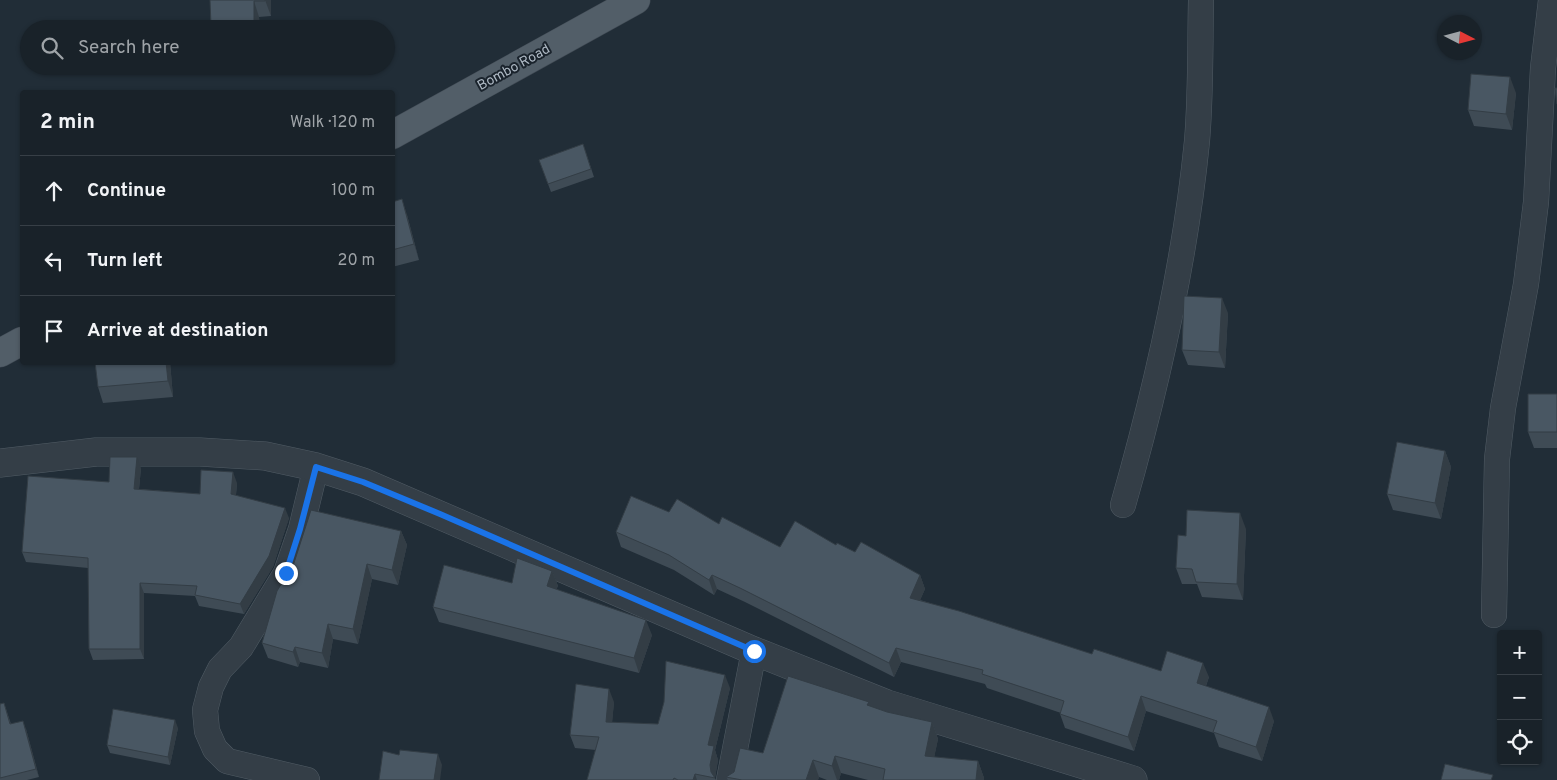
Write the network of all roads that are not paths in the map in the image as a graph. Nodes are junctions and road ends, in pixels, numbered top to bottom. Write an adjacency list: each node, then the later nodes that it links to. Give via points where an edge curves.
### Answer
1 (636, 0): 5 (main road, Bombo Road)
2 (1201, 0): 10 (street, via 1197,140 1182,250 1145,429)
3 (1551, 0): 4 (street)
4 (1550, 68): 11 (street, via 1526,284 1497,459)
5 (395, 133)
6 (20, 342): 7 (main road)
7 (0, 353)
8 (0, 463): 9 (street, via 96,452 200,452 265,456)
9 (316, 467): 12 (street, via 423,507); 13 (street, via 286,573 241,647 220,670 205,710 207,731 215,749 227,761)
10 (1122, 505)
11 (1494, 615)
12 (754, 651): 14 (street); 15 (street, via 887,704)
13 (308, 780)
14 (729, 780)
15 (1132, 780)

